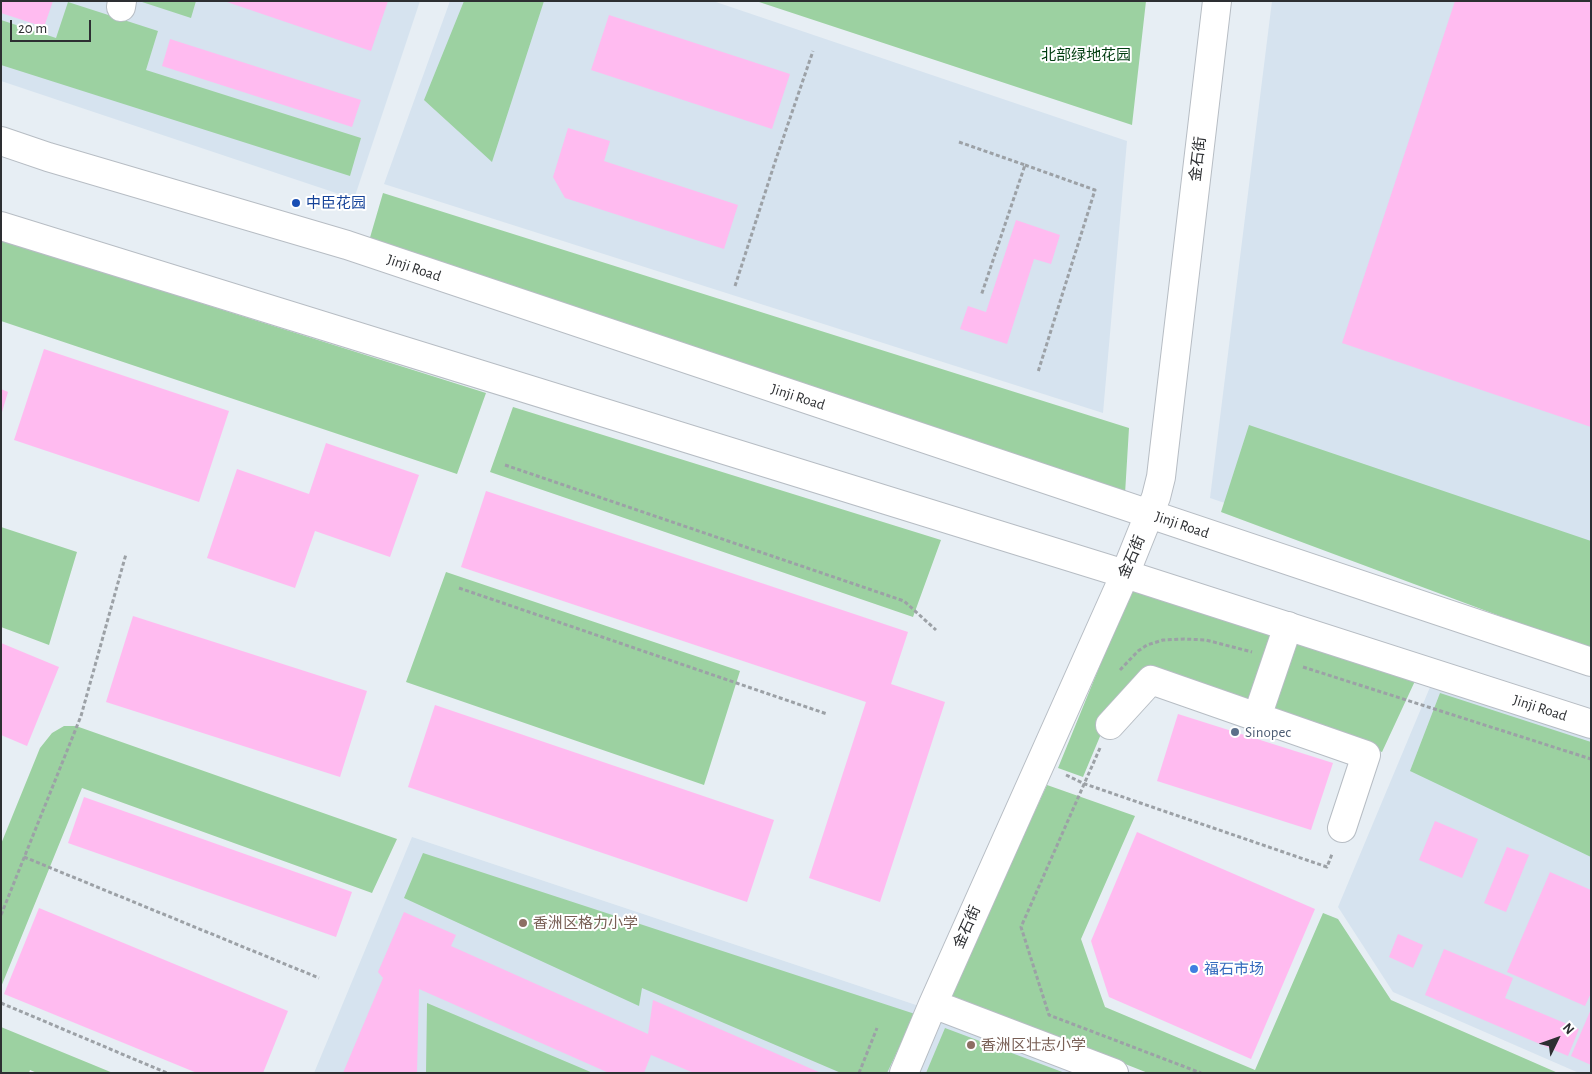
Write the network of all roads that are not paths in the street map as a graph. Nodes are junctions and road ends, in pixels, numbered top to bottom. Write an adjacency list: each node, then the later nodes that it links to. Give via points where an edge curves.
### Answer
1 (1217, 1): 4 (main road, 金石街, via 1161,477)
2 (1, 141): 4 (main road, Jinji Road, via 347,245)
3 (1, 226): 5 (main road, Jinji Road)
4 (1150, 514): 5 (main road, 金石街); 7 (main road, Jinji Road)
5 (1126, 574): 6 (main road, Jinji Road); 12 (main road, 金石街)
6 (1288, 626): 8 (main road); 9 (main road, Jinji Road)
7 (1591, 662)
8 (1257, 717): 10 (main road, via 1151,680); 11 (main road, via 1366,755)
9 (1591, 724)
10 (1110, 725)
11 (1342, 828)
12 (933, 1004): 13 (main road, 金石街); 14 (main road)
13 (904, 1073)
14 (1114, 1073)

